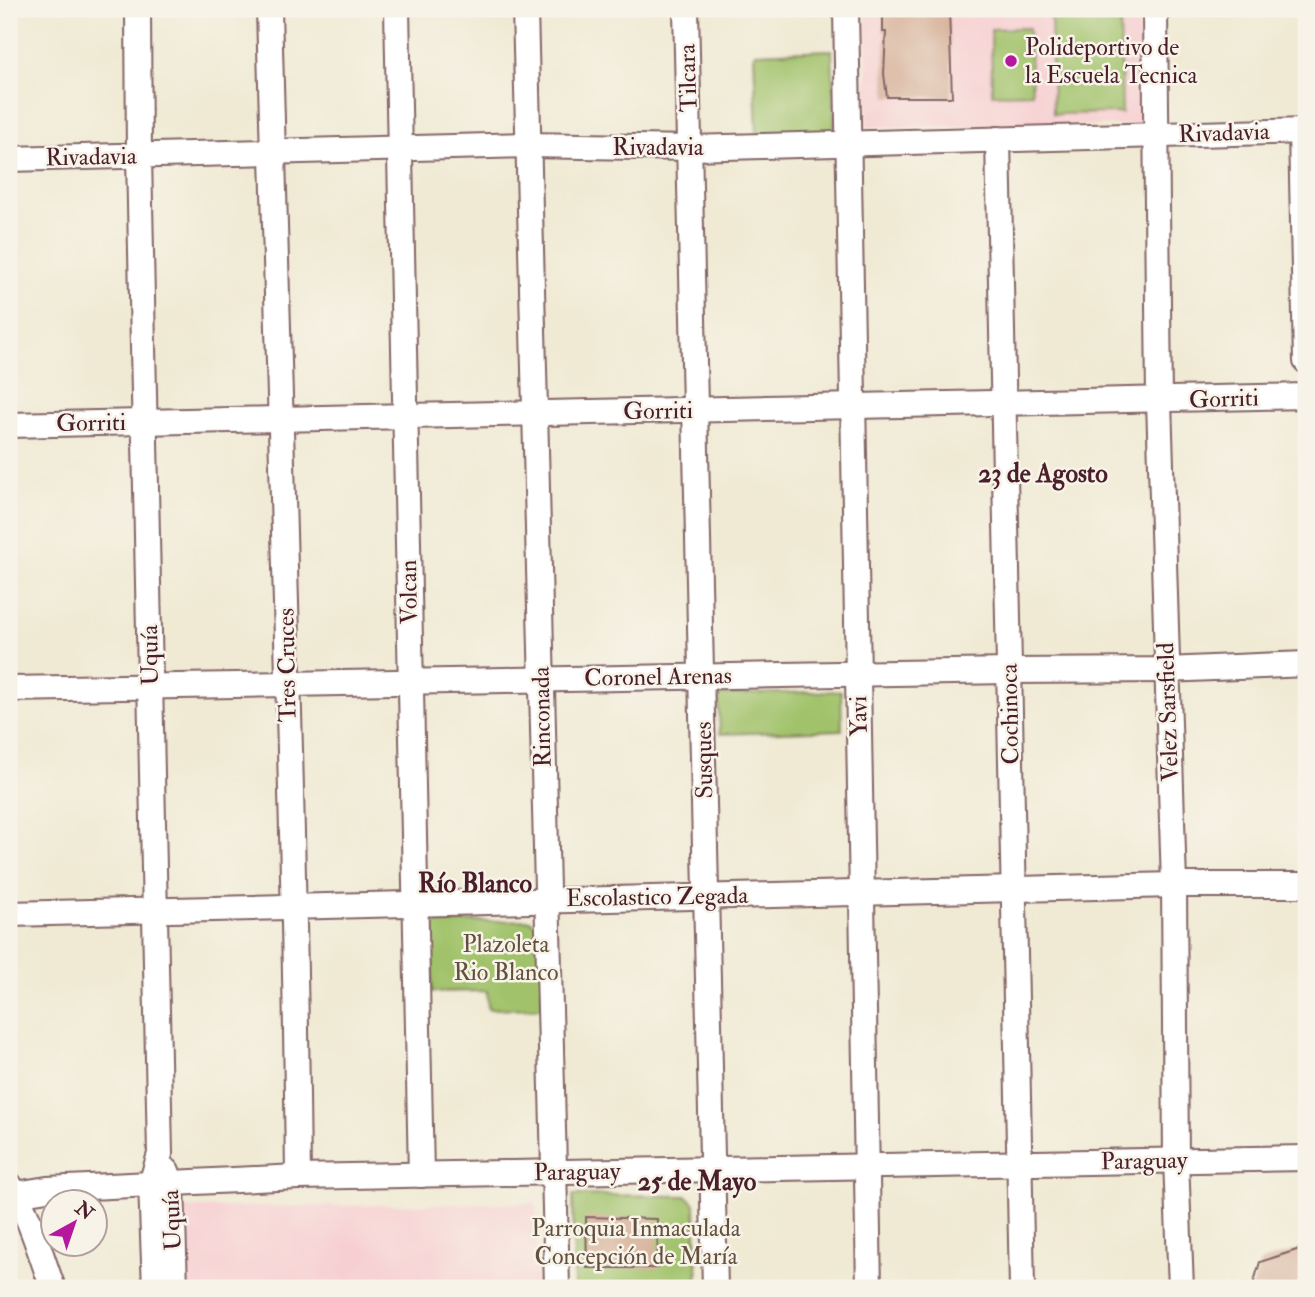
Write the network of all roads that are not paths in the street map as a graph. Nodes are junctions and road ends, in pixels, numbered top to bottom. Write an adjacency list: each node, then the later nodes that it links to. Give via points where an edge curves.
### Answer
1 (138, 9): 16 (street, Uquía)
2 (269, 9): 15 (street, Tres Cruces)
3 (397, 9): 14 (street, Volcan)
4 (525, 9): 12 (street, Rinconada)
5 (686, 9): 13 (street, Tilcara)
6 (846, 9): 11 (street, Yavi)
7 (1155, 9): 9 (street, Velez Sarsfield)
8 (1303, 131): 9 (street, Rivadavia); 18 (street)
9 (1158, 135): 10 (street, Rivadavia); 21 (street, Velez Sarsfield)
10 (999, 139): 11 (street, Rivadavia); 22 (street, Cochinoca)
11 (849, 144): 13 (street, Rivadavia); 23 (street, Yavi)
12 (527, 145): 13 (street, Rivadavia); 14 (street, Rivadavia); 25 (street, Rinconada)
13 (690, 148): 24 (street, Susques)
14 (400, 149): 15 (street, Rivadavia); 26 (street, Volcan)
15 (272, 152): 16 (street, Rivadavia); 27 (street, Tres Cruces)
16 (139, 156): 17 (street, Rivadavia); 28 (street, Uquía)
17 (9, 159)
18 (1305, 262): 19 (street)
19 (1306, 361)
20 (1306, 396): 21 (street, Gorriti)
21 (1159, 401): 22 (street, Gorriti); 31 (street, Velez Sarsfield)
22 (1004, 404): 23 (street, Gorriti); 32 (street, Cochinoca)
23 (853, 407): 24 (street, Gorriti); 33 (street, Yavi)
24 (696, 410): 25 (street, Gorriti); 34 (street, Susques)
25 (534, 414): 26 (street, Gorriti); 35 (street, Rinconada)
26 (406, 416): 27 (street, Gorriti); 36 (street, Volcan)
27 (282, 420): 28 (street, Gorriti); 37 (street, Tres Cruces)
28 (145, 422): 29 (street, Gorriti); 38 (street, Uquía)
29 (9, 425)
30 (1306, 664): 31 (street, Coronel Arenas)
31 (1166, 670): 32 (street, Coronel Arenas); 40 (street, Velez Sarsfield)
32 (1009, 671): 33 (street, Coronel Arenas); 42 (street, Cochinoca)
33 (858, 674): 34 (street, Coronel Arenas); 43 (street, Yavi)
34 (702, 676): 35 (street, Coronel Arenas); 44 (street, Susques)
35 (541, 679): 36 (street, Coronel Arenas); 45 (street, Rinconada)
36 (411, 682): 37 (street, Coronel Arenas); 46 (street, Volcan)
37 (286, 684): 38 (street, Coronel Arenas); 47 (street, Tres Cruces)
38 (150, 687): 39 (street, Coronel Arenas); 48 (street, Uquía)
39 (9, 689)
40 (1174, 885): 41 (street, Escolastico Zegada); 42 (street, Escolastico Zegada); 51 (street, Velez Sarsfield)
41 (1306, 885)
42 (1013, 889): 43 (street, Escolastico Zegada); 52 (street, Cochinoca)
43 (862, 892): 44 (street, Escolastico Zegada); 53 (street, Yavi)
44 (707, 896): 45 (street, Escolastico Zegada); 54 (street, Susques)
45 (547, 900): 46 (street, Escolastico Zegada); 55 (street, Rinconada)
46 (416, 903): 47 (street, Escolastico Zegada); 56 (street, Volcan)
47 (295, 906): 48 (street, Escolastico Zegada); 57 (street, Tres Cruces)
48 (155, 909): 49 (street, Escolastico Zegada); 58 (street, Uquía)
49 (9, 914)
50 (1306, 1158): 51 (street, Paraguay)
51 (1176, 1160): 52 (street, Paraguay); 67 (street, Velez Sarsfield)
52 (1019, 1163): 53 (street, Paraguay); 66 (street, Cochinoca)
53 (867, 1166): 54 (street, Paraguay); 65 (street, Yavi)
54 (713, 1169): 55 (street, Paraguay); 64 (street, Susques)
55 (554, 1172): 56 (street, Paraguay); 63 (street, Rinconada)
56 (421, 1175): 57 (street, Paraguay)
57 (298, 1177): 58 (street, Paraguay)
58 (161, 1184): 59 (street, Paraguay); 61 (street, Uquía); 62 (street, Uquía)
59 (12, 1189): 60 (street)
60 (53, 1288)
61 (155, 1288)
62 (175, 1288)
63 (557, 1288)
64 (715, 1288)
65 (869, 1288)
66 (1022, 1288)
67 (1181, 1288)

